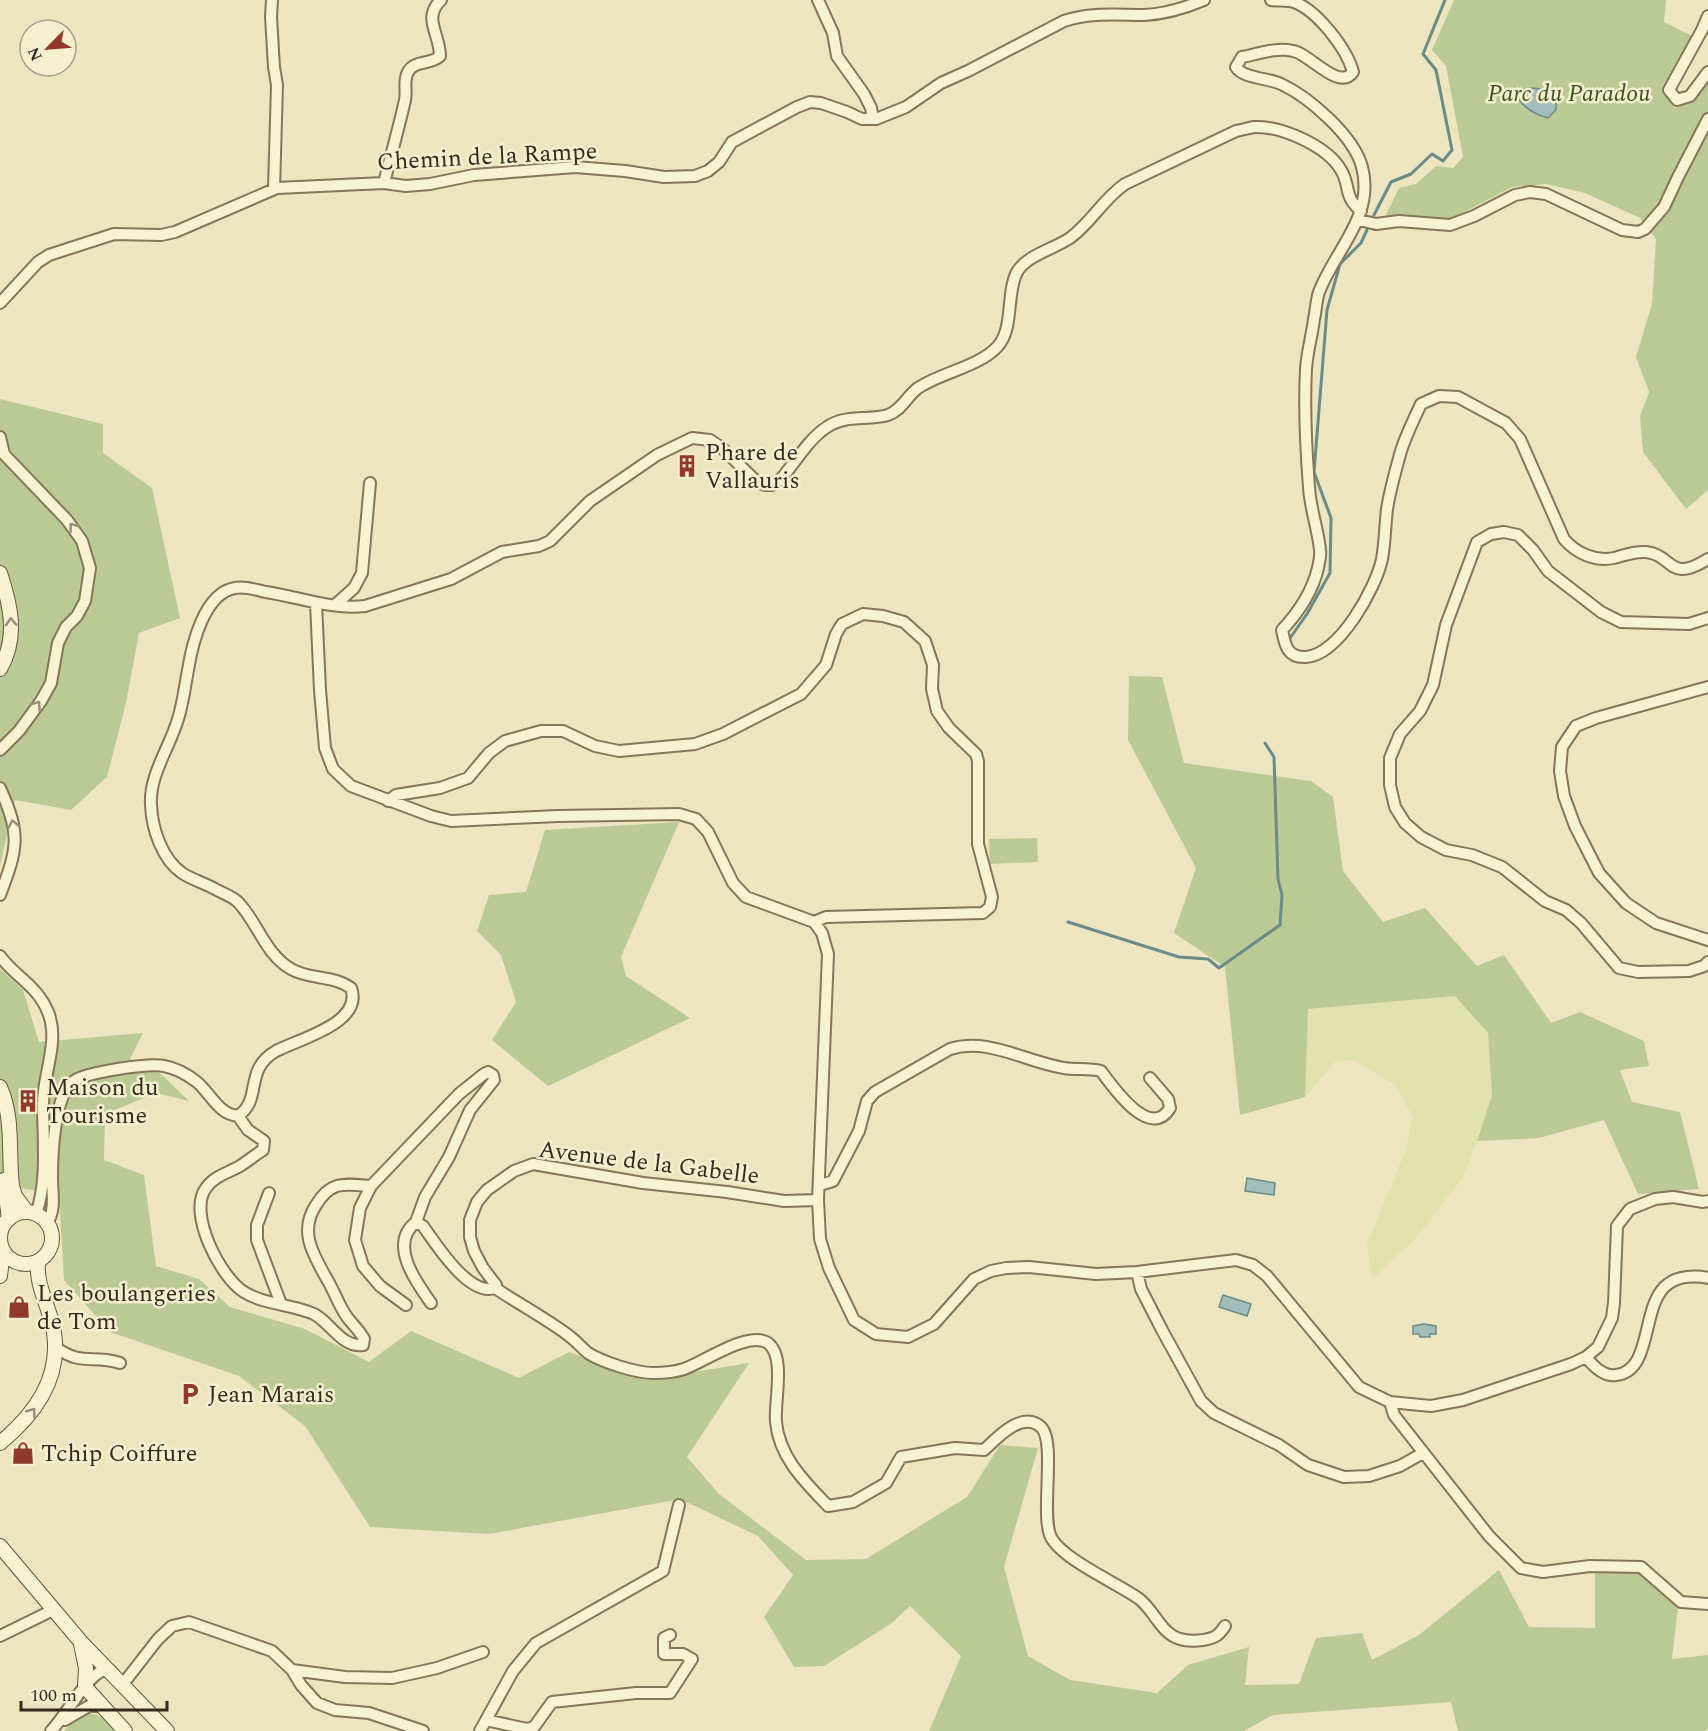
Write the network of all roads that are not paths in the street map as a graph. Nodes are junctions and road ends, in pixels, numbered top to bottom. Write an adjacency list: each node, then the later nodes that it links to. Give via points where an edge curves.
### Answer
1 (272, 0): 11 (street, via 278,85)
2 (441, 0): 10 (street, via 431,12 440,56 408,71 406,97)
3 (818, 0): 8 (street, via 837,56 864,94)
4 (1204, 0): 8 (street, via 1169,12 1081,15 1064,21 941,83 906,106)
5 (1271, 0): 12 (street, via 1293,2 1310,10 1350,60 1353,72 1344,78 1334,76 1296,51 1280,49 1242,57 1236,67 1247,76 1283,85 1340,129 1362,167 1365,197)
6 (1708, 16): 7 (street, via 1669,90 1677,100 1690,96)
7 (1708, 72)
8 (873, 119): 10 (street, Chemin de la Rampe, via 810,102 732,142 719,162 695,176 664,177 575,167 474,175 430,184)
9 (1708, 119): 12 (street, via 1664,207 1638,232 1622,230 1546,194 1530,192 1450,225 1399,221 1376,224)
10 (384, 183): 11 (street, Chemin de la Rampe)
11 (274, 189): 13 (street, Chemin de la Rampe, via 175,232 114,234 49,255)
12 (1360, 215): 17 (street, via 1319,293 1306,368 1309,490 1321,553 1313,588 1282,630 1286,648 1295,656 1308,657 1325,650 1338,639 1374,584 1382,561 1387,507 1402,449 1421,404 1439,396 1458,397 1506,423 1520,438 1564,539 1573,550 1611,559 1648,552 1674,568 1693,568); 20 (street, via 1351,202 1342,171 1315,145 1278,130 1254,127 1236,132 1125,184 1110,194 1070,238 1027,261 1014,280 1005,335 988,355 921,386 895,412 838,420 826,427 772,485 756,481 710,440 692,438 657,455 590,501 550,541 502,552 451,579 365,606)
13 (0, 303)
14 (0, 437): 15 (street)
15 (2, 452): 24 (street, one-way to 15, via 24,724 51,683 58,643 85,601 90,568 82,541 67,520)
16 (370, 483): 20 (street, via 362,573 354,588)
17 (1708, 560)
18 (0, 573): 22 (main road, one-way to 18, via 12,641 12,618)
19 (316, 603): 20 (street); 26 (street, via 325,748 333,769 351,786); 34 (street, via 234,588 221,595 196,632 178,720 152,789 154,825 172,864 236,900 276,957 289,968 303,975 344,983 354,995 340,1020 263,1061 254,1077 248,1110)
20 (334, 605)
21 (1708, 618): 31 (street, via 1689,624 1621,622 1601,612 1548,571 1518,535 1491,534 1477,543 1446,625 1434,685 1420,711 1400,734 1390,758 1395,807 1405,823 1446,850 1502,867 1545,901 1566,910 1619,968 1638,972 1689,971)
22 (0, 669)
23 (1708, 687): 29 (street, via 1576,726 1562,747 1560,771 1575,826 1599,873 1626,903 1656,923)
24 (0, 750)
25 (0, 788): 27 (street, one-way to 25, via 13,862 16,831)
26 (388, 801): 28 (street, via 451,821 679,814 696,819 708,832 734,883 746,897); 28 (street, via 396,795 440,788 468,778 505,741 541,730 563,731 595,746 619,751 695,744 723,734 801,694 825,665 842,624 864,614 884,616 904,622 925,641 933,665 932,689 937,711 976,754 978,844 992,897 990,907 983,913 826,917)
27 (0, 895)
28 (814, 922): 36 (street, via 828,954)
29 (1708, 940)
30 (0, 956): 41 (street, via 33,987 48,1013 53,1039 43,1102 45,1144)
31 (1708, 962)
32 (1150, 1078): 36 (street, via 1168,1099 1170,1108 1157,1119 1146,1118 1118,1094 1101,1071 1065,1068 1005,1051 962,1046 950,1049 875,1092 867,1101 859,1131 833,1181)
33 (0, 1088): 41 (main road, via 10,1119 12,1186 15,1196)
34 (238, 1116): 41 (street, via 221,1109 196,1081 163,1066 92,1073 72,1082 60,1104 52,1211); 51 (street, via 264,1142 263,1150 215,1178 204,1189 199,1208 226,1277 244,1292)
35 (0, 1121): 42 (main road)
36 (820, 1185): 39 (street)
37 (371, 1186): 43 (street, via 459,1094 484,1074 494,1075 470,1110); 51 (street, via 338,1184 314,1206 309,1221 308,1241 316,1262 364,1339 363,1345 345,1341 316,1315); 52 (street, via 360,1208 355,1240 363,1266 380,1286)
38 (269, 1193): 51 (street, via 257,1225 257,1240)
39 (818, 1200): 46 (street, via 820,1239 829,1268 854,1320 876,1334 908,1337 934,1324 974,1279 991,1271 1029,1267 1096,1274); 49 (street, Avenue de la Gabelle, via 784,1201 533,1164 514,1171 488,1190 477,1202 470,1220 474,1251 496,1285)
40 (1708, 1201): 54 (street, via 1673,1197 1630,1209 1617,1226 1612,1318 1598,1347)
41 (36, 1216): 42 (main road, via 17,1214); 45 (main road, via 52,1236 44,1257)
42 (9, 1219): 44 (main road, via 0,1237)
43 (416, 1222): 49 (street, via 458,1273 474,1284); 50 (street, via 407,1233 404,1248 408,1266)
44 (3, 1250): 45 (main road, via 18,1263); 47 (main road)
45 (38, 1261): 53 (main road, via 38,1279)
46 (1137, 1272): 58 (street, via 1236,1260 1254,1265 1359,1387); 60 (street, via 1141,1289 1162,1330 1202,1401 1214,1413 1279,1444 1308,1466 1344,1477 1369,1476)
47 (0, 1276)
48 (1708, 1278): 54 (street, via 1688,1276 1668,1284 1650,1313 1637,1362 1624,1374 1610,1376)
49 (493, 1289): 65 (street, via 567,1334 590,1354 651,1373 682,1370 739,1343 755,1339 768,1343 776,1353 776,1423 783,1448 799,1476 828,1506 853,1502 886,1483 901,1457 955,1448 984,1450 1009,1427 1034,1423 1043,1429 1048,1441 1047,1510 1050,1535 1060,1549 1140,1600 1164,1629 1179,1639 1216,1636)
50 (431, 1303)
51 (281, 1304)
52 (406, 1305)
53 (55, 1347): 55 (street); 57 (main road)
54 (1586, 1357): 58 (street, via 1463,1400 1431,1406)
55 (78, 1359): 56 (street); 57 (street)
56 (120, 1363)
57 (52, 1372): 59 (main road, one-way to 57, via 30,1415 46,1391)
58 (1390, 1402): 60 (street, via 1394,1415)
59 (0, 1443)
60 (1423, 1453): 63 (street, via 1489,1536 1521,1568 1543,1572 1590,1566 1641,1567 1681,1602)
61 (679, 1505): 75 (street, via 663,1571 536,1643 513,1671)
62 (0, 1546): 64 (main road)
63 (1708, 1604)
64 (53, 1610): 67 (street); 68 (main road)
65 (1225, 1626)
66 (670, 1635): 75 (street, via 664,1638 664,1654 683,1654 692,1659 670,1694 636,1693 552,1702 534,1727 527,1730)
67 (0, 1636)
68 (81, 1642): 71 (main road); 73 (main road, via 85,1653)
69 (483, 1652): 70 (street, via 392,1678)
70 (292, 1670): 72 (street, via 272,1651 189,1622 172,1626 158,1639); 79 (street, via 317,1703 335,1710 369,1713)
71 (112, 1672): 72 (main road); 73 (street, via 102,1671)
72 (123, 1684): 78 (main road)
73 (84, 1687): 74 (main road); 76 (street)
74 (102, 1706): 76 (street, via 89,1706); 77 (main road)
75 (486, 1720): 80 (street)
76 (55, 1727)
77 (125, 1731)
78 (167, 1731)
79 (423, 1731)
80 (480, 1731)

